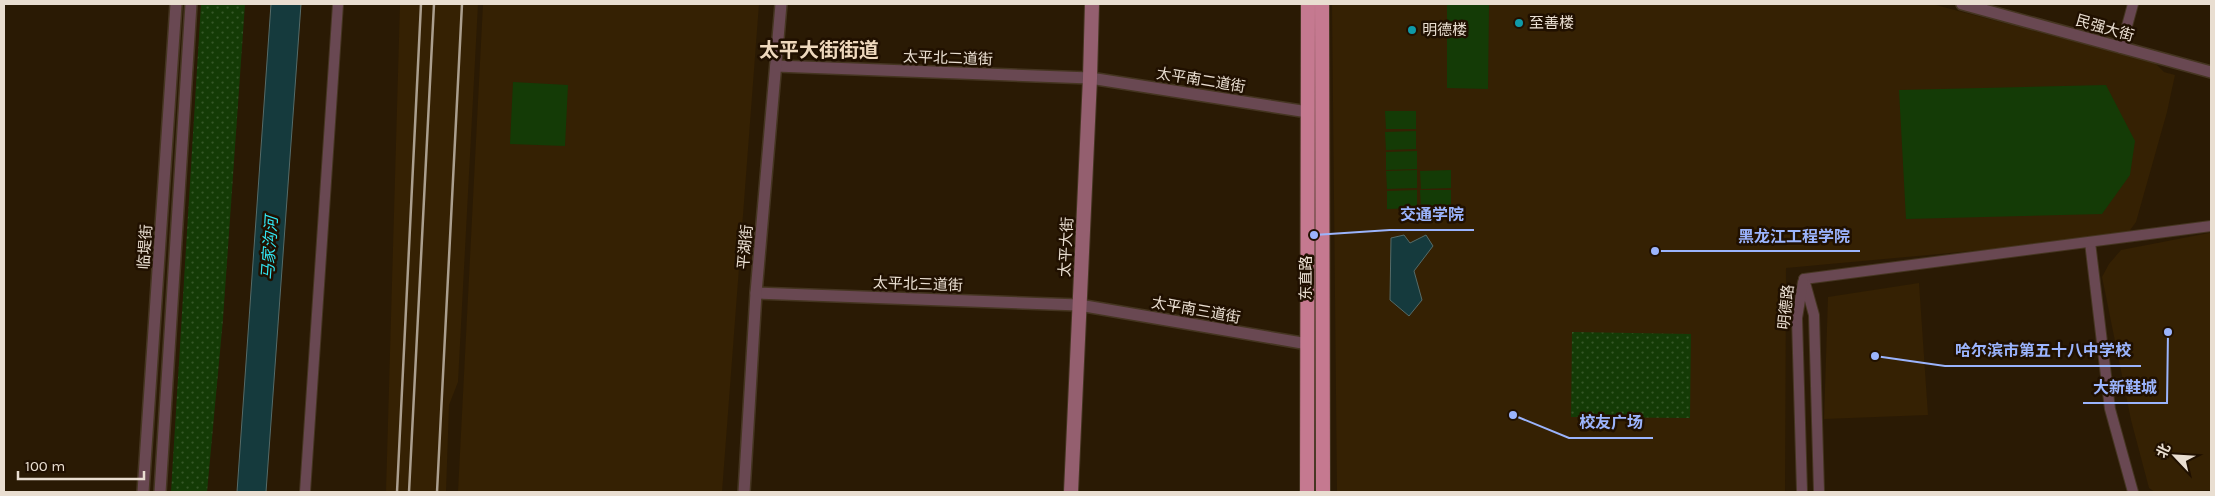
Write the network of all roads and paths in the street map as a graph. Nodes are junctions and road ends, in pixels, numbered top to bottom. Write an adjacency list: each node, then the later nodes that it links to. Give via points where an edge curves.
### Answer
1 (176, 4): 21 (street, 临堤街)
2 (191, 4): 22 (street, 临堤街)
3 (338, 4): 23 (street)
4 (781, 4): 11 (street, 平湖街)
5 (1092, 4): 13 (main road, 太平大街)
6 (1308, 4): 14 (highway, 东直路)
7 (1322, 4): 27 (highway, 东直路)
8 (1962, 4): 10 (street, 民强大街)
9 (2133, 4): 10 (street)
10 (2120, 48): 12 (street, 民强大街)
11 (776, 66): 13 (street, 太平北二道街); 18 (street, 平湖街)
12 (2211, 72)
13 (1090, 78): 14 (street, 太平南二道街); 19 (main road, 太平大街)
14 (1308, 112): 20 (highway, 东直路)
15 (2211, 226): 16 (street)
16 (2090, 242): 17 (street); 30 (street, via 2110,408)
17 (1804, 279): 28 (street, 明德路, via 1797,318); 29 (street, 明德路, via 1814,316)
18 (756, 293): 19 (street, 太平北三道街); 24 (street, 平湖街)
19 (1079, 305): 20 (street, 太平南三道街); 25 (main road, 太平大街)
20 (1308, 344): 26 (highway, 东直路)
21 (143, 492)
22 (160, 492)
23 (304, 492)
24 (744, 492)
25 (1071, 492)
26 (1307, 492)
27 (1323, 492)
28 (1802, 492)
29 (1819, 492)
30 (2133, 492)

